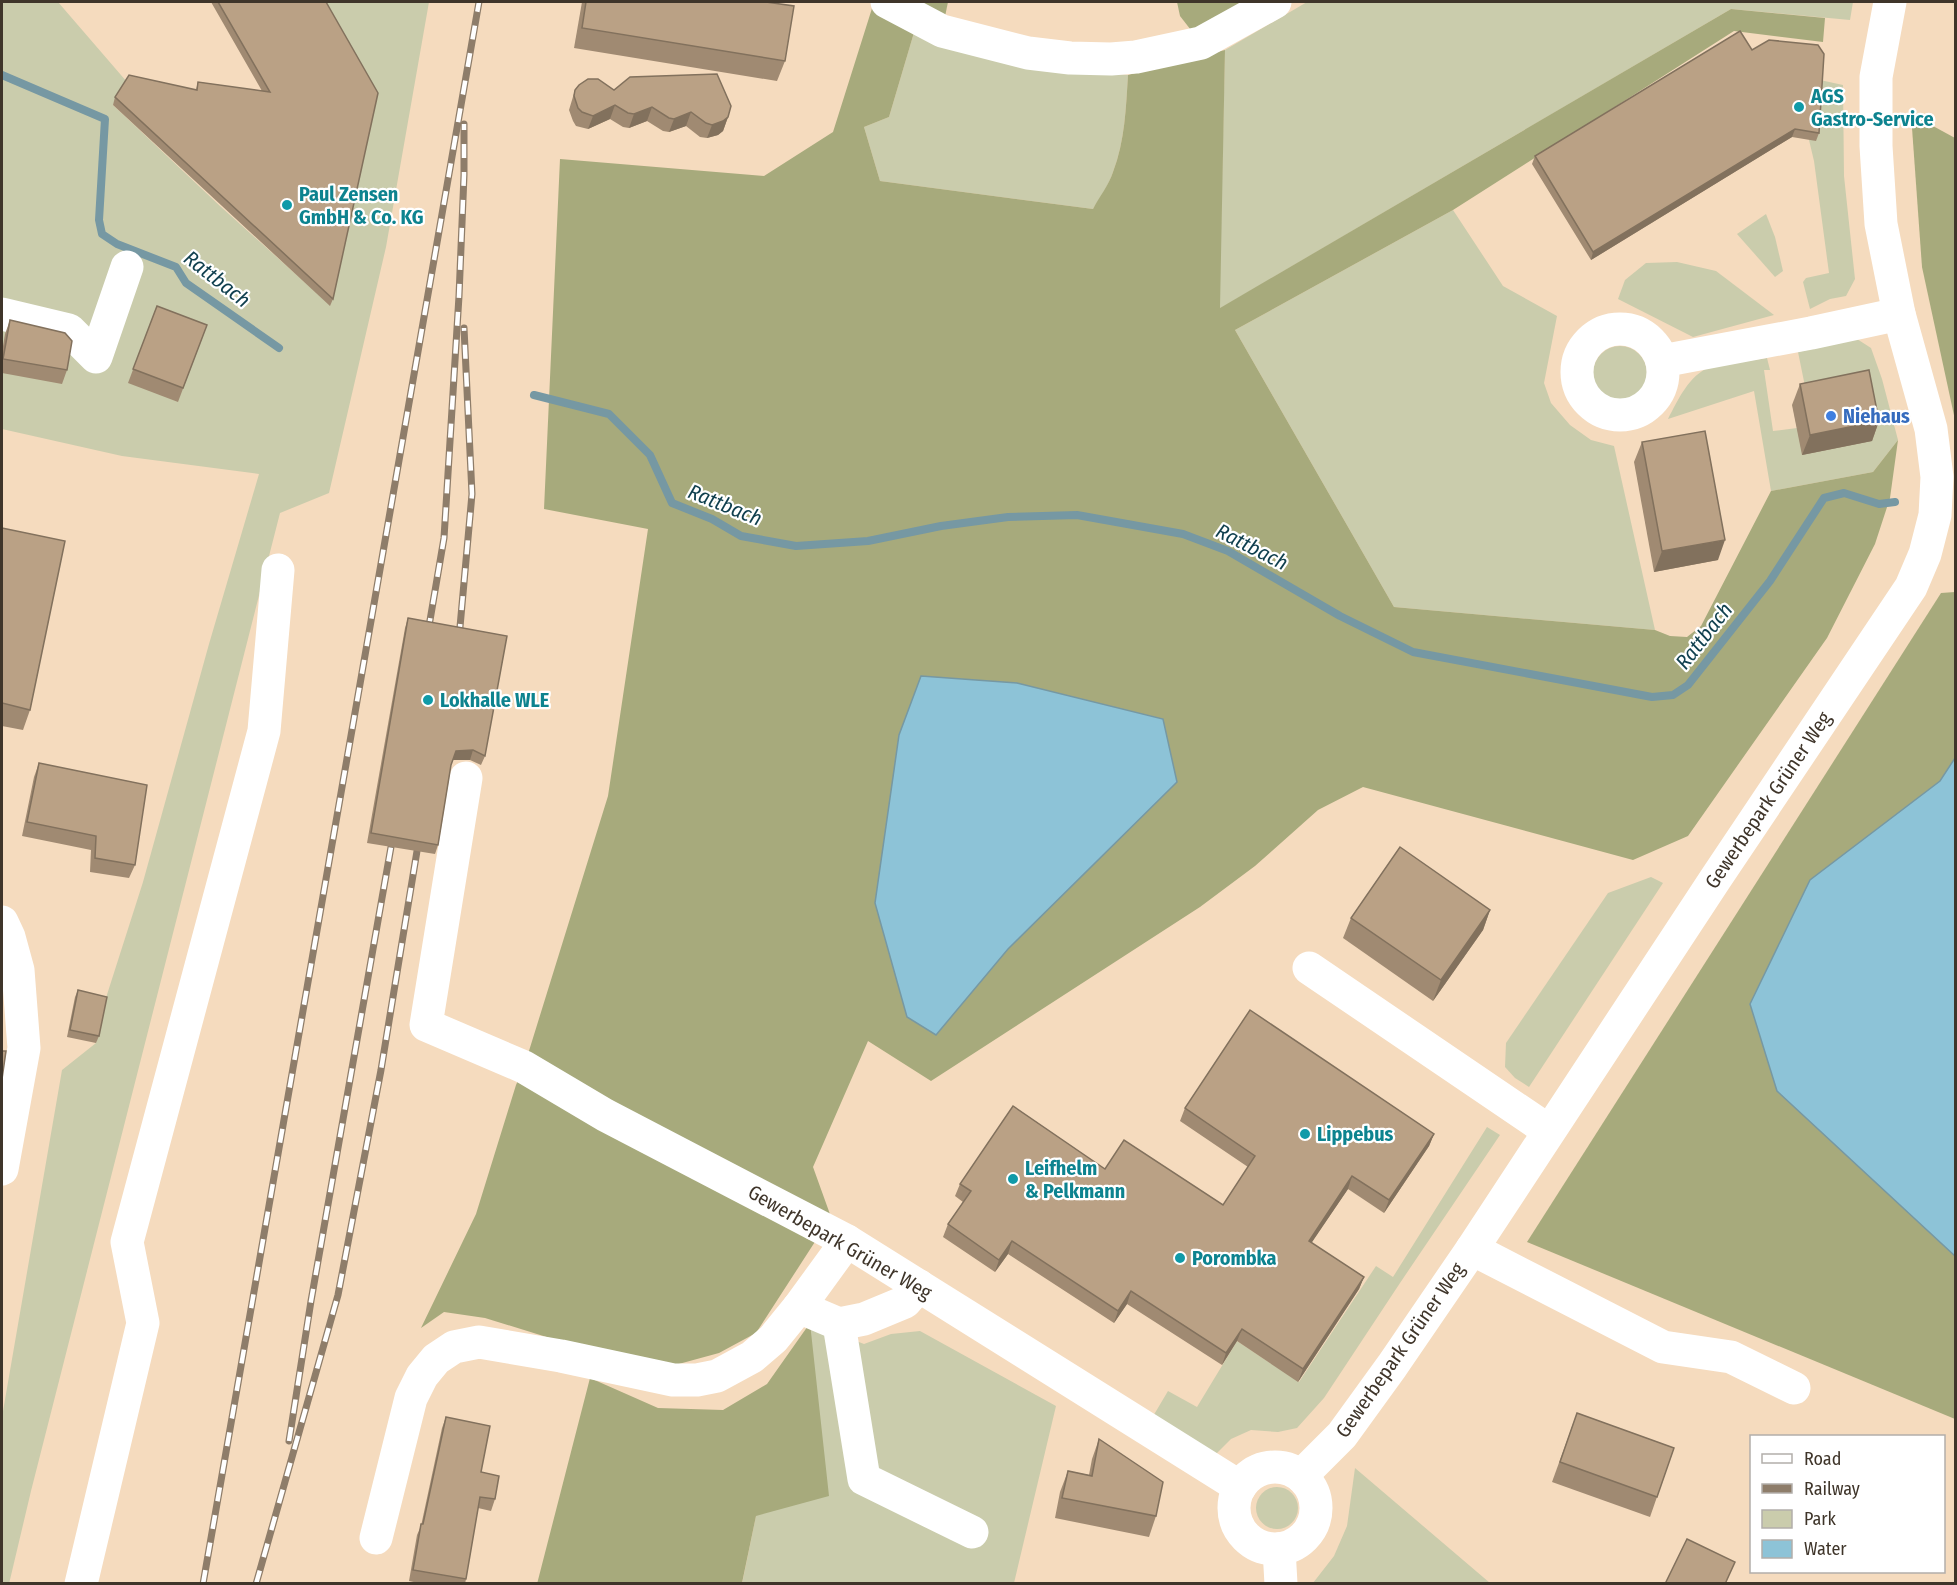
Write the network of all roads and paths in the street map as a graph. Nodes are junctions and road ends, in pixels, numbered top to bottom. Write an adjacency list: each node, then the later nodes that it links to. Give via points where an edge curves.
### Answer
1 (887, 2): 3 (street, via 942,31 1028,53 1111,59 1201,43)
2 (1890, 2): 6 (street, Gewerbepark Grüner Weg, via 1876,77 1876,146 1881,224)
3 (1270, 3)
4 (128, 267): 5 (street, via 96,357 69,330)
5 (2, 314)
6 (1899, 314): 7 (street); 12 (street, Gewerbepark Grüner Weg, via 1931,429 1937,477 1935,515 1925,554 1911,586)
7 (1662, 361)
8 (278, 570): 25 (street, via 264,731 127,1242 143,1323)
9 (466, 778): 14 (street, Gewerbepark Grüner Weg, via 426,1025 524,1067 605,1115)
10 (2, 922): 13 (street, via 18,970 24,1048)
11 (1309, 968): 12 (street)
12 (1549, 1131): 15 (street, Gewerbepark Grüner Weg)
13 (2, 1169)
14 (847, 1241): 16 (street, Gewerbepark Grüner Weg); 17 (street)
15 (1472, 1249): 19 (street, Gewerbepark Grüner Weg, via 1663,1347 1731,1357); 20 (street, Gewerbepark Grüner Weg, via 1342,1435)
16 (919, 1286): 18 (street, via 905,1302 864,1320); 21 (street, Gewerbepark Grüner Weg)
17 (799, 1307): 18 (street); 23 (street, via 752,1357 717,1376 697,1380 673,1380 479,1342 454,1347 436,1359 411,1398)
18 (839, 1324): 22 (street, via 864,1479)
19 (1794, 1388)
20 (1301, 1476): 21 (street, via 1286,1468 1268,1467 1252,1474); 24 (street, via 1313,1491 1314,1520 1297,1543)
21 (1239, 1487): 24 (street, via 1234,1504 1236,1522 1246,1537 1261,1547)
22 (972, 1532)
23 (376, 1538)
24 (1279, 1549): 26 (street)
25 (81, 1584)
26 (1281, 1584)

